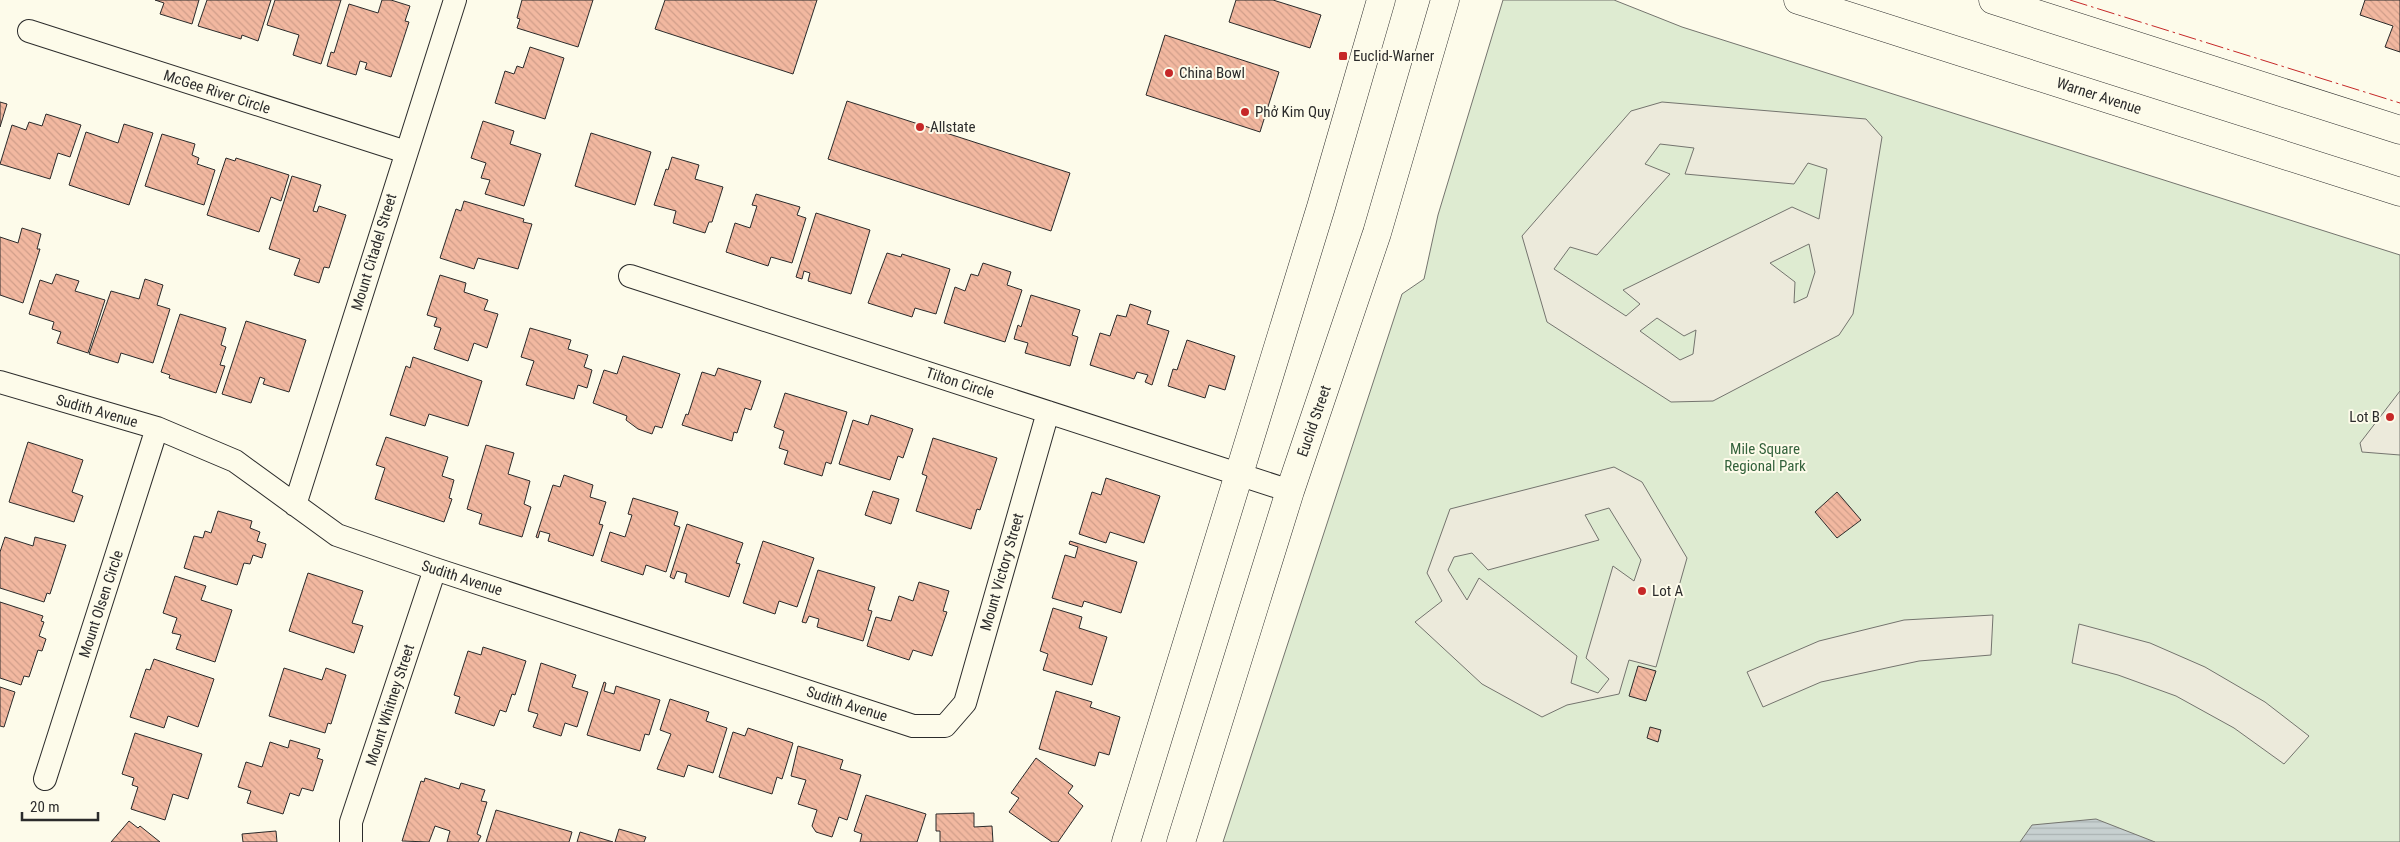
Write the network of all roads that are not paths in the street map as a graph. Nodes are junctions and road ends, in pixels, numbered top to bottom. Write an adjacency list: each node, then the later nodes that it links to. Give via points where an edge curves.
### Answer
1 (455, 0): 8 (street, Mount Citadel Street)
2 (1381, 0): 14 (main road)
3 (1445, 0): 15 (main road, Euclid Street, via 1377,233)
4 (1798, 0): 9 (main road, Warner Avenue)
5 (1993, 0): 7 (main road)
6 (29, 31): 8 (street, McGee River Circle)
7 (2400, 130)
8 (406, 152): 16 (street, Mount Citadel Street)
9 (2400, 192)
10 (630, 276): 12 (street, Tilton Circle)
11 (0, 382): 13 (street, Sudith Avenue)
12 (1048, 412): 14 (street, Tilton Circle); 18 (street, Mount Victory Street, via 964,703)
13 (157, 428): 16 (street, Sudith Avenue, via 234,461); 19 (street, Mount Olsen Circle)
14 (1238, 475): 15 (street, Tilton Circle); 21 (main road)
15 (1290, 491): 22 (main road, Euclid Street)
16 (295, 505): 17 (street, Sudith Avenue, via 337,535)
17 (435, 570): 18 (street, Sudith Avenue, via 913,726); 20 (street, Mount Whitney Street, via 351,822)
18 (945, 726)
19 (45, 780)
20 (351, 842)
21 (1126, 842)
22 (1181, 842)

